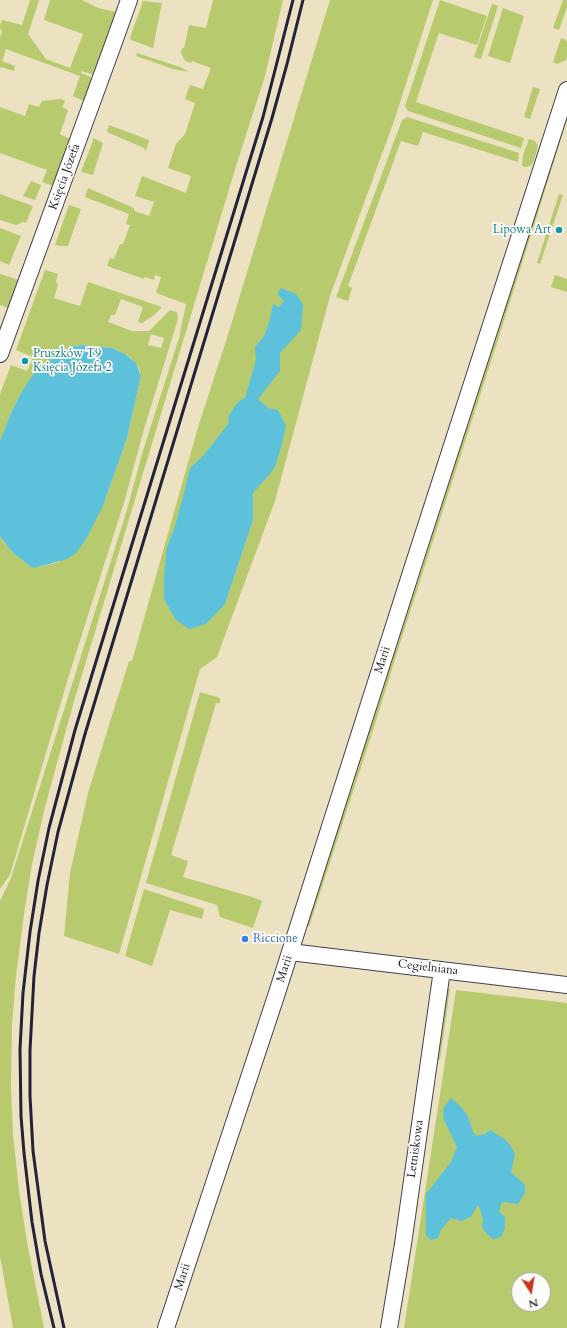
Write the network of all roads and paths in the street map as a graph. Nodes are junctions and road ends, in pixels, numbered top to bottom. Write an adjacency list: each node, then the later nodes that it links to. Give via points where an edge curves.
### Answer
1 (129, 0): 3 (street, Księcia Józefa)
2 (567, 90): 4 (street, Marii)
3 (0, 354)
4 (290, 952): 5 (street, Cegielniana); 7 (street, Marii)
5 (442, 970): 6 (street, Cegielniana); 8 (street, Letniskowa)
6 (567, 985)
7 (166, 1328)
8 (389, 1328)

